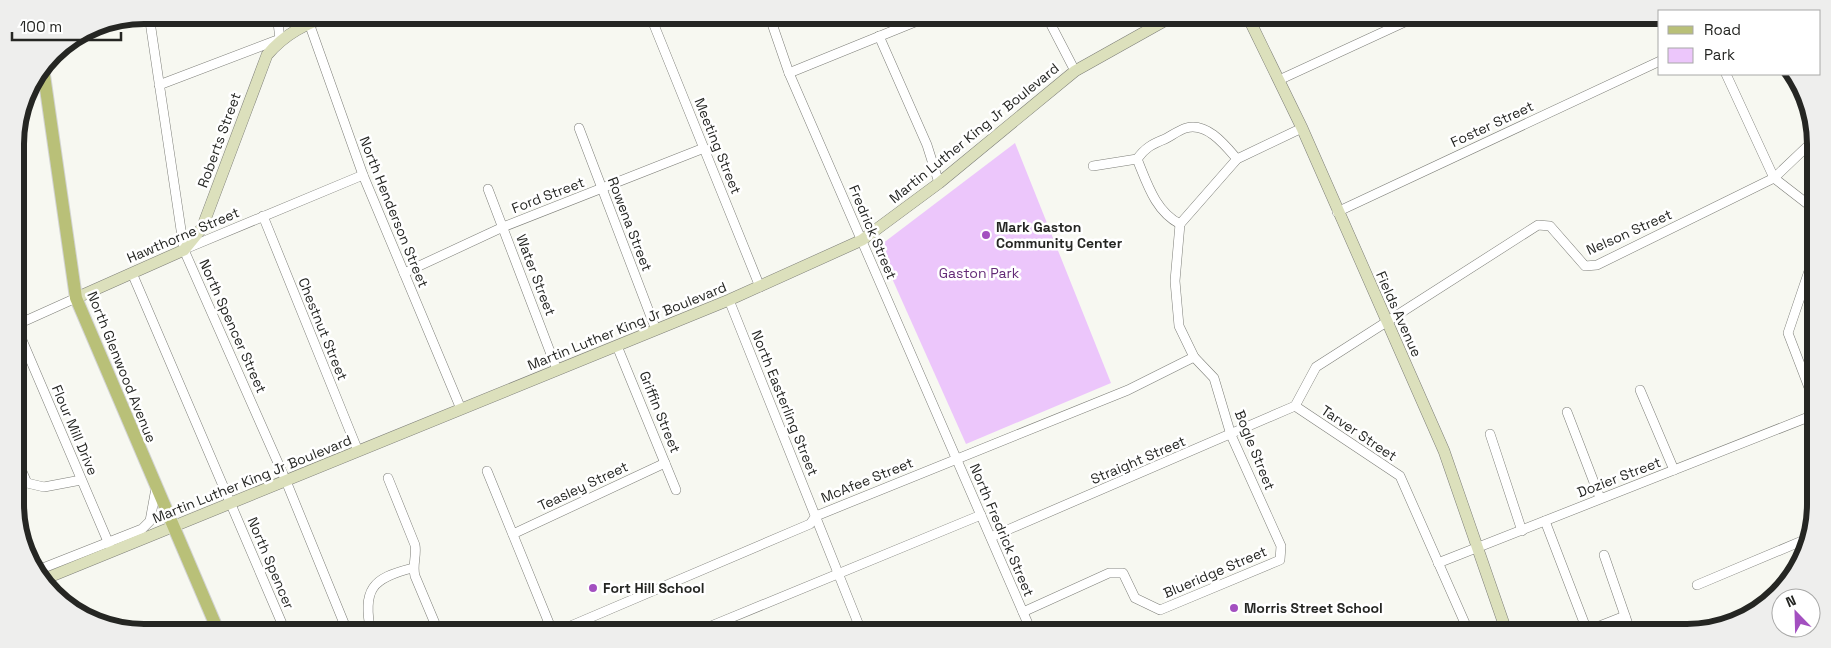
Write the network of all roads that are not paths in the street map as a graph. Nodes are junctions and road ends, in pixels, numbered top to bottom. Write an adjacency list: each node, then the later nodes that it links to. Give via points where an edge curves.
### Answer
1 (150, 24): 20 (street, North Spencer Street)
2 (278, 24): 13 (street)
3 (307, 24): 13 (street)
4 (309, 24): 28 (street, North Henderson Street)
5 (654, 24): 24 (street, Meeting Street)
6 (772, 24): 16 (street, Fredrick Street)
7 (910, 24): 12 (street)
8 (1051, 24): 15 (street)
9 (1159, 24): 15 (street, Martin Luther King Jr Boulevard)
10 (1251, 24): 19 (street, Fields Avenue)
11 (1400, 24): 19 (street)
12 (880, 36): 16 (street); 30 (street, via 927,145)
13 (280, 39): 20 (street); 39 (street, Roberts Street, via 267,54 202,228)
14 (1658, 62): 34 (street, Foster Street)
15 (1075, 71): 30 (street, Martin Luther King Jr Boulevard)
16 (789, 73): 38 (street, Fredrick Street)
17 (1726, 75): 29 (street)
18 (44, 77): 44 (main road, North Glenwood Avenue)
19 (1279, 80): 22 (street, Fields Avenue)
20 (159, 85): 39 (street, North Spencer Street)
21 (579, 128): 32 (street, Rowena Street)
22 (1302, 128): 26 (street); 34 (street, Fields Avenue)
23 (1807, 147): 29 (street, Nelson Street)
24 (704, 148): 32 (street, Ford Street); 43 (street, Meeting Street)
25 (1137, 159): 26 (street, via 1152,144 1187,128 1210,132); 27 (street); 36 (street, via 1164,214)
26 (1237, 159): 36 (street)
27 (1093, 166)
28 (363, 176): 35 (street, Hawthorne Street); 41 (street, North Henderson Street)
29 (1774, 178): 33 (street); 47 (street, Nelson Street, via 1597,265 1586,266 1550,226 1538,225)
30 (938, 183): 38 (street, Martin Luther King Jr Boulevard)
31 (488, 189): 37 (street, Water Street)
32 (602, 190): 37 (street, Ford Street); 48 (street, Rowena Street)
33 (1807, 204)
34 (1337, 212): 47 (street, Fields Avenue)
35 (263, 216): 39 (street, Hawthorne Street); 61 (street, Chestnut Street)
36 (1180, 224): 51 (street, Bogle Street, via 1175,281 1179,326)
37 (503, 227): 41 (street, Ford Street); 52 (street, Water Street)
38 (862, 240): 43 (street, Martin Luther King Jr Boulevard); 62 (street, Fredrick Street)
39 (184, 250): 40 (street, Hawthorne Street); 69 (street, North Spencer Street)
40 (132, 273): 44 (street, Hawthorne Street); 73 (street, North Spencer)
41 (404, 273): 56 (street, North Henderson Street)
42 (1807, 276): 53 (street, via 1788,333)
43 (760, 287): 45 (street, Martin Luther King Jr Boulevard)
44 (76, 298): 46 (street, Hawthorne Street); 70 (main road, North Glenwood Avenue)
45 (729, 300): 48 (street, Martin Luther King Jr Boulevard); 75 (street, North Easterling Street)
46 (24, 321)
47 (1386, 323): 55 (street, via 1316,367); 84 (street, Fields Avenue, via 1444,451)
48 (656, 330): 50 (street, Martin Luther King Jr Boulevard)
49 (24, 344): 68 (street, Flour Mill Drive)
50 (617, 346): 52 (street, Martin Luther King Jr Boulevard); 63 (street, Griffin Street)
51 (1194, 357): 60 (street, Bogle Street, via 1214,378); 62 (street, McAfee Street, via 1128,390)
52 (557, 370): 56 (street, Martin Luther King Jr Boulevard)
53 (1807, 383)
54 (1640, 390): 65 (street)
55 (1295, 406): 60 (street, Straight Street); 86 (street, Tarver Street, via 1400,476)
56 (461, 409): 61 (street, Martin Luther King Jr Boulevard)
57 (1567, 412): 72 (street)
58 (1807, 418): 65 (street, Dozier Street)
59 (1490, 434): 78 (street)
60 (1231, 435): 80 (street, Straight Street); 83 (street, Bogle Street)
61 (358, 451): 69 (street, Martin Luther King Jr Boulevard)
62 (956, 458): 74 (street, North Fredrick Street); 75 (street, McAfee Street)
63 (665, 463): 71 (street, Griffin Street); 79 (street, Teasley Street)
64 (487, 470): 79 (street)
65 (1674, 470): 72 (street, Dozier Street)
66 (24, 476): 68 (street, via 27,483 44,487)
67 (388, 478): 88 (street, via 415,545 417,554)
68 (81, 480): 82 (street, Flour Mill Drive)
69 (286, 481): 73 (street, Martin Luther King Jr Boulevard); 96 (street, North Spencer Street)
70 (156, 488): 77 (main road, North Glenwood Avenue); 82 (street, via 150,521 142,529)
71 (676, 490)
72 (1600, 498): 76 (street, Dozier Street)
73 (231, 503): 77 (street, Martin Luther King Jr Boulevard); 95 (street, North Spencer)
74 (981, 515): 80 (street, North Fredrick Street); 89 (street)
75 (816, 516): 89 (street, North Easterling Street); 100 (street, McAfee Street, via 810,524)
76 (1545, 521): 78 (street, Dozier Street); 106 (street)
77 (166, 530): 90 (street, Martin Luther King Jr Boulevard); 94 (main road, North Glenwood Avenue)
78 (1522, 531): 84 (street, Dozier Street)
79 (512, 534): 99 (street)
80 (991, 538): 92 (street, North Fredrick Street)
81 (1801, 541): 91 (street)
82 (110, 544): 87 (street)
83 (1281, 546): 92 (street, Blueridge Street, via 1280,560 1160,610 1136,598 1123,573 1109,573)
84 (1476, 548): 86 (street, Dozier Street); 105 (street, Fields Avenue)
85 (1604, 555): 93 (street)
86 (1438, 563): 104 (street, Tarver Street)
87 (42, 568)
88 (413, 568): 97 (street, via 377,581 368,604); 98 (street)
89 (837, 573): 101 (street); 102 (street, North Easterling Street)
90 (49, 577)
91 (1697, 585)
92 (1023, 612): 103 (street, North Fredrick Street)
93 (1625, 616): 107 (street); 108 (street)
94 (214, 624)
95 (282, 624)
96 (344, 624)
97 (370, 624)
98 (436, 624)
99 (550, 624)
100 (575, 624)
101 (715, 624)
102 (858, 624)
103 (1028, 624)
104 (1465, 624)
105 (1504, 624)
106 (1584, 624)
107 (1606, 624)
108 (1628, 624)

